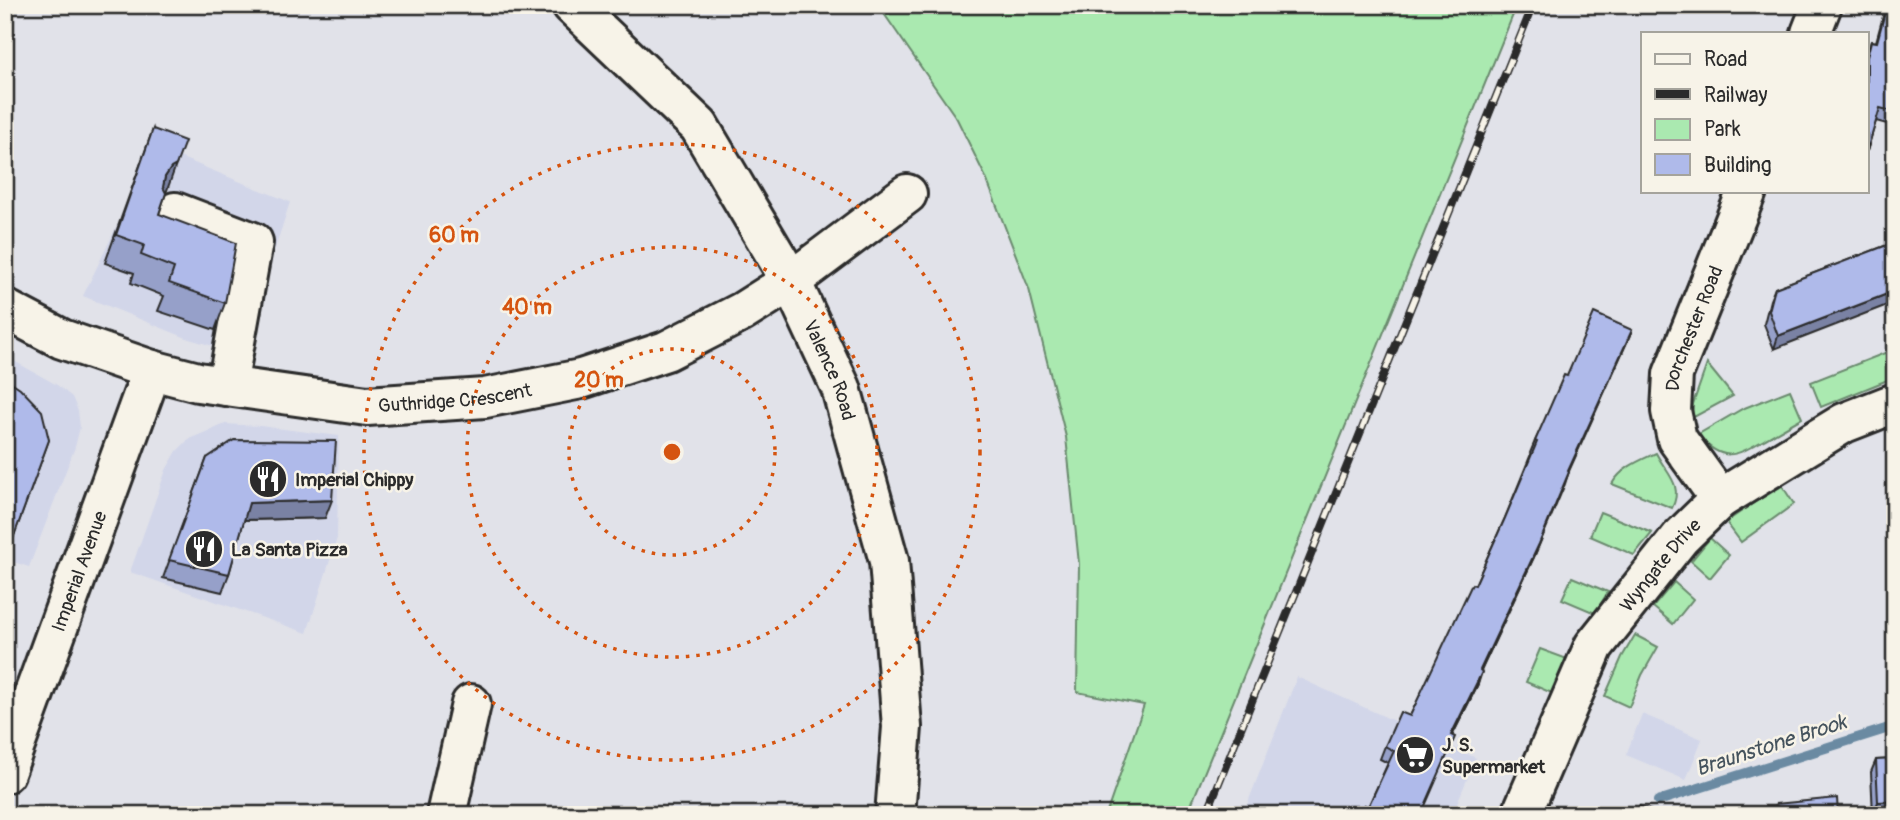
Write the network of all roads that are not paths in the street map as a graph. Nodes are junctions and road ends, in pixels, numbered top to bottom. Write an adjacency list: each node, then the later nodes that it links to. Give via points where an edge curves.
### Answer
1 (572, 5): 7 (street, Valence Road, via 699,126)
2 (1822, 5): 3 (street)
3 (1811, 32)
4 (1747, 192): 12 (street, Dorchester Road, via 1673,374 1671,411 1677,439)
5 (906, 194): 7 (street, Guthridge Crescent)
6 (175, 212): 10 (street, via 253,242)
7 (791, 281): 10 (street, Guthridge Crescent, via 666,351 581,379 485,398 367,406); 16 (street, Valence Road, via 841,388 889,561 902,727)
8 (5, 309): 9 (street, Guthridge Crescent, via 62,339)
9 (152, 370): 10 (street, Guthridge Crescent); 14 (street, Imperial Avenue)
10 (227, 386)
11 (1895, 403): 12 (street, Wyngate Drive, via 1844,423)
12 (1720, 499): 17 (street, Wyngate Drive, via 1680,538 1594,646)
13 (471, 704): 15 (street)
14 (5, 773)
15 (446, 815)
16 (895, 815)
17 (1521, 815)

